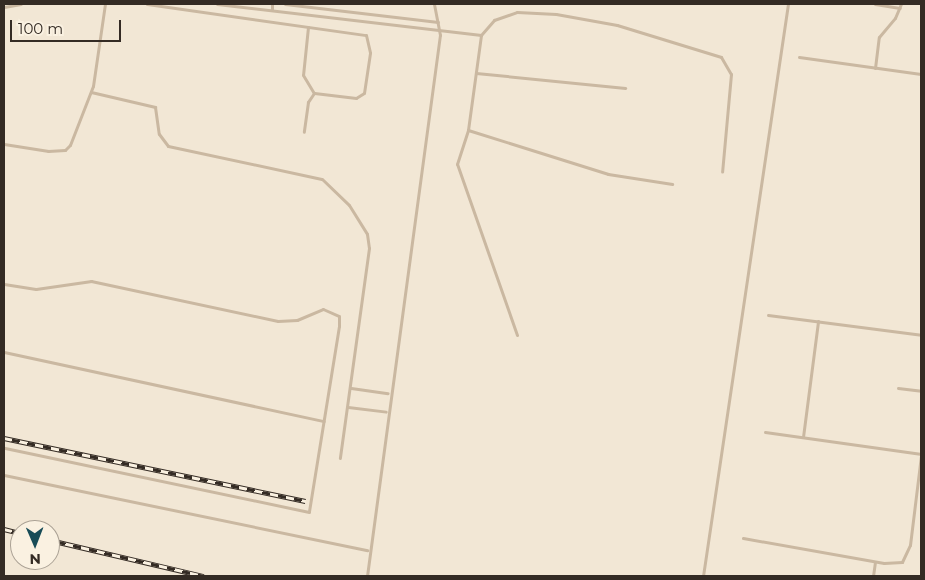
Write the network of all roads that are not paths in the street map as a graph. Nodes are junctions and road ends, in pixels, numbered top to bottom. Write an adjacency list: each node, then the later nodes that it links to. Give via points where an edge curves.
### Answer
1 (21, 4): 11 (lane)
2 (105, 4): 22 (lane)
3 (147, 4): 14 (lane)
4 (217, 4): 12 (lane)
5 (272, 4): 12 (lane)
6 (285, 4): 13 (lane)
7 (434, 4): 13 (lane)
8 (788, 4): 52 (lane)
9 (875, 4): 10 (lane)
10 (900, 6): 18 (lane, via 879,37)
11 (4, 7)
12 (272, 10): 15 (lane)
13 (438, 22): 15 (lane)
14 (308, 27): 23 (lane, via 303,75); 23 (lane, via 362,33 369,39 361,96)
15 (439, 30): 16 (lane); 38 (lane)
16 (481, 35): 19 (lane); 27 (lane, via 494,20 508,13 547,13 617,25 722,57 731,74)
17 (799, 57): 18 (lane)
18 (875, 68): 20 (lane)
19 (476, 73): 21 (lane); 24 (lane)
20 (921, 74)
21 (625, 88)
22 (91, 92): 26 (lane, via 65,150); 35 (lane, via 155,107 159,134 178,150 292,171 322,179 339,190 369,240)
23 (314, 94): 25 (lane, via 308,102)
24 (468, 130): 28 (lane, via 602,172); 32 (lane, via 457,164 459,175)
25 (304, 132)
26 (4, 144)
27 (722, 172)
28 (672, 184)
29 (4, 284): 41 (lane, via 36,289 91,281 278,321 297,320 323,309 333,311 339,316 339,326)
30 (768, 315): 31 (lane)
31 (818, 321): 33 (lane); 43 (lane)
32 (517, 335)
33 (921, 335)
34 (4, 352): 41 (lane)
35 (351, 388): 38 (lane); 39 (lane)
36 (898, 388): 37 (lane)
37 (921, 391)
38 (388, 393): 40 (lane)
39 (348, 407): 40 (lane); 46 (lane)
40 (386, 412): 49 (lane)
41 (324, 421): 44 (lane, via 313,502 304,514)
42 (765, 432): 43 (lane)
43 (803, 437): 45 (lane)
44 (4, 448)
45 (921, 454): 50 (lane, via 908,555 895,564)
46 (340, 458)
47 (4, 475): 49 (lane)
48 (743, 538): 50 (lane)
49 (367, 550): 51 (lane)
50 (875, 562): 53 (lane)
51 (366, 576)
52 (703, 576)
53 (873, 576)

